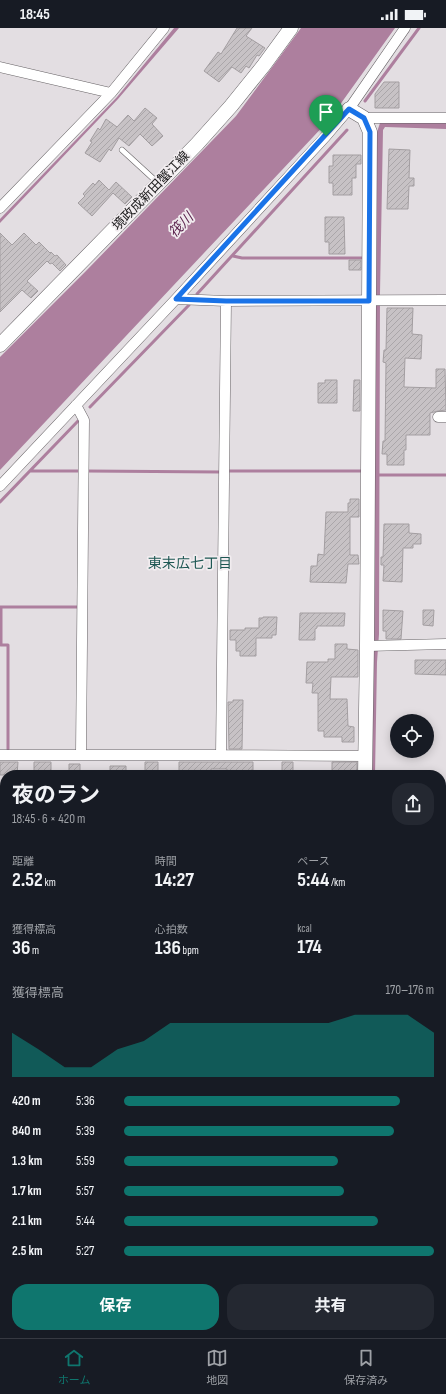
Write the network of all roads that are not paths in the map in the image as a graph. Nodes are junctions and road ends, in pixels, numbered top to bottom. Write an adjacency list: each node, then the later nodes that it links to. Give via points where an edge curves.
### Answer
1 (164, 28): 5 (street)
2 (291, 28): 10 (street, 境政成新田蟹江線, via 231,106)
3 (405, 28): 6 (street)
4 (0, 67): 5 (street)
5 (111, 93): 11 (street)
6 (349, 109): 7 (street); 12 (street)
7 (364, 118): 8 (street); 13 (street, via 370,132)
8 (446, 118)
9 (122, 150): 10 (lane)
10 (158, 183): 16 (street, 境政成新田蟹江線)
11 (0, 208)
12 (176, 299): 15 (street); 17 (street)
13 (375, 300): 14 (street); 15 (street); 20 (street)
14 (446, 300)
15 (226, 301): 23 (street)
16 (0, 346)
17 (76, 405): 18 (street); 21 (street, via 84,420)
18 (0, 486)
19 (446, 644): 20 (street)
20 (372, 646): 24 (street)
21 (81, 754): 22 (street); 23 (street)
22 (0, 755)
23 (221, 755): 24 (street)
24 (365, 756): 25 (street)
25 (365, 770)

